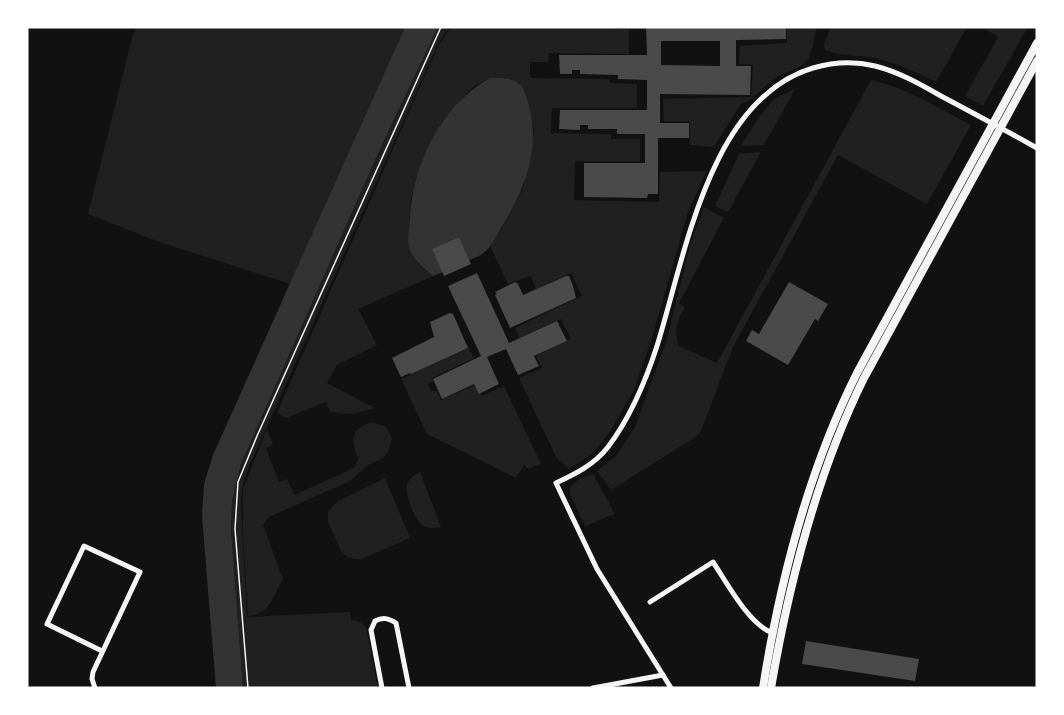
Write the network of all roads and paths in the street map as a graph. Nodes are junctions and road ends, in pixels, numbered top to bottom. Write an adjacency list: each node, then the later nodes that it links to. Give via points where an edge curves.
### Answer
1 (441, 27): 11 (path, via 238,482 235,529)
2 (1037, 44): 4 (main road)
3 (1037, 61): 4 (main road)
4 (997, 125): 5 (street); 7 (main road, via 848,411); 9 (street, via 908,78 873,65 848,63 819,66 792,77 755,104 738,127 707,185 686,238 656,348 628,415 610,445 594,461 556,483 594,563)
5 (1037, 148)
6 (650, 602): 7 (street, via 713,562 754,621)
7 (776, 634): 16 (main road); 17 (main road)
8 (102, 651): 8 (street, via 47,624 84,546 141,572); 10 (street, via 92,675)
9 (663, 675): 14 (street); 15 (street)
10 (95, 688)
11 (248, 688)
12 (382, 688): 13 (street, via 371,630 375,621 382,618 396,623)
13 (409, 688)
14 (593, 688)
15 (671, 688)
16 (763, 688)
17 (771, 688)

